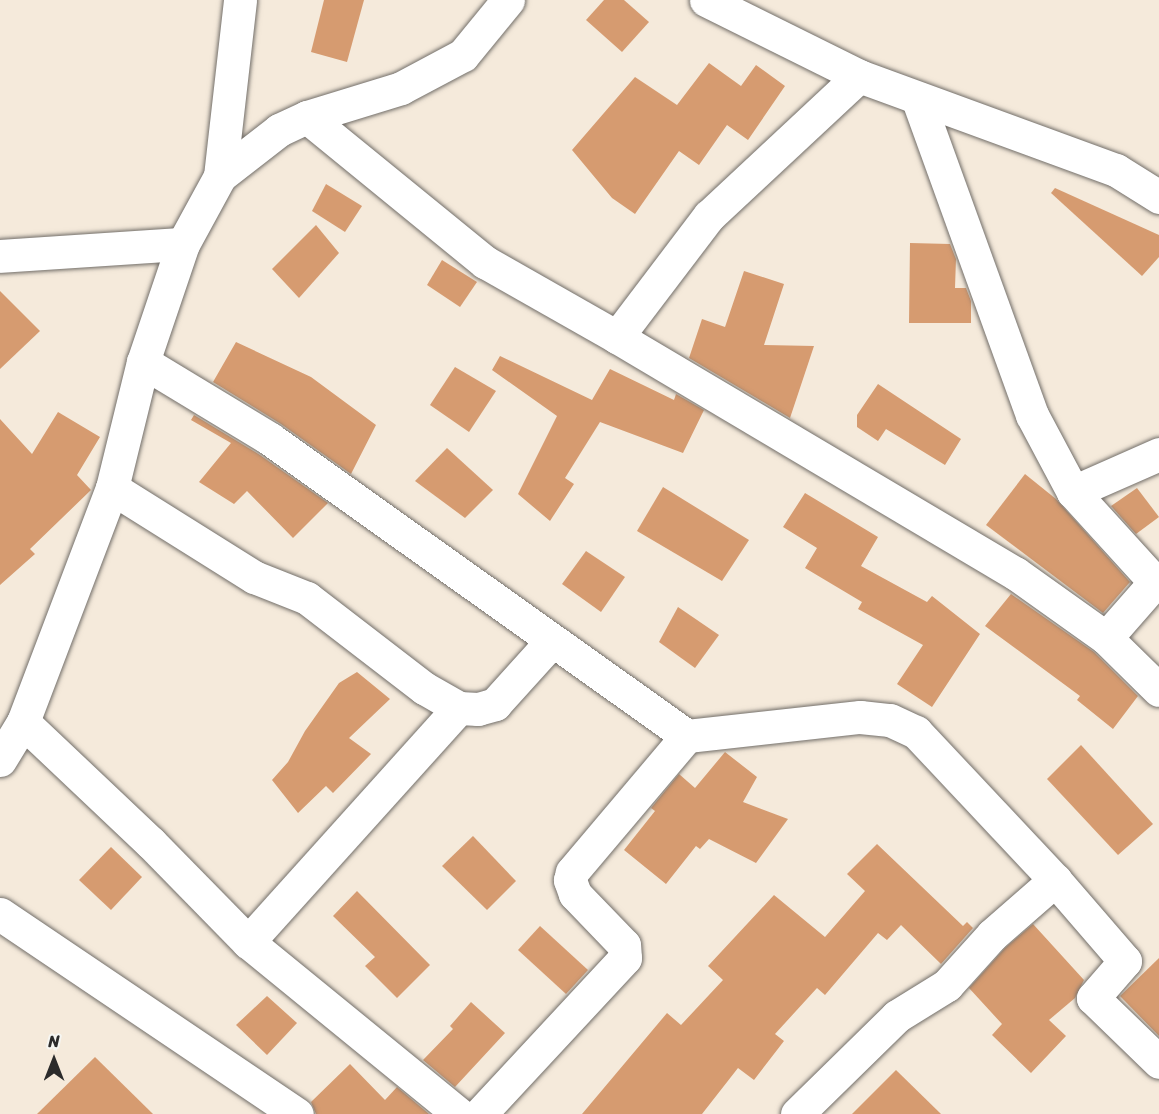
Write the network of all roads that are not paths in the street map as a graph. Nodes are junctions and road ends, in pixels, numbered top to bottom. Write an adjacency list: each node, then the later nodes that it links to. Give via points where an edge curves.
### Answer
1 (240, 0): 7 (street)
2 (508, 0): 6 (street, via 463,55 401,88)
3 (706, 0): 4 (street)
4 (859, 76): 5 (street); 11 (street, via 709,216)
5 (918, 100): 8 (street, via 1116,170); 15 (street, via 1032,415)
6 (307, 117): 7 (street, via 279,130); 11 (street, via 469,251)
7 (220, 176): 9 (street)
8 (1159, 197)
9 (183, 244): 10 (street); 12 (street)
10 (4, 259)
11 (617, 336): 16 (street, via 1015,573)
12 (143, 362): 14 (street); 17 (street, via 270,439)
13 (1159, 454): 15 (street)
14 (112, 488): 19 (street, via 254,577 307,598 424,688); 20 (street)
15 (1073, 492): 16 (street, via 1155,582)
16 (1106, 638): 18 (street)
17 (552, 641): 19 (street, via 495,704 478,709); 21 (street)
18 (1159, 690)
19 (459, 708): 25 (street)
20 (23, 722): 22 (street); 25 (street)
21 (687, 736): 23 (street, via 860,717 890,720 916,732); 29 (street, via 572,872 570,880 575,894 624,945 625,958)
22 (0, 760)
23 (1055, 880): 26 (street, via 1125,961 1094,998); 30 (street, via 992,935 947,984 897,1016)
24 (0, 914): 27 (street)
25 (248, 942): 28 (street)
26 (1159, 1062)
27 (297, 1114)
28 (459, 1114)
29 (480, 1114)
30 (797, 1114)

